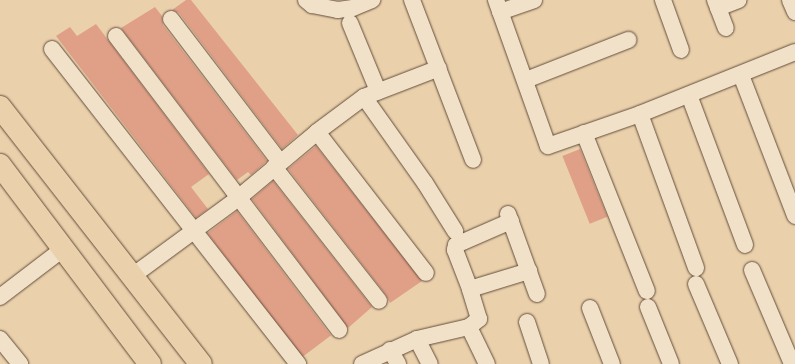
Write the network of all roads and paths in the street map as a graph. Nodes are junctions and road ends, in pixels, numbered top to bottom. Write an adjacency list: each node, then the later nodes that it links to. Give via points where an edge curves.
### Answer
1 (306, 0): 2 (street, via 312,5 338,10 353,8)
2 (372, 0)
3 (412, 0): 19 (street)
4 (534, 0): 9 (street)
5 (663, 0): 17 (street)
6 (739, 0): 8 (street)
7 (790, 0): 10 (street)
8 (717, 4): 13 (street)
9 (498, 6): 21 (street)
10 (795, 12)
11 (171, 18): 31 (street)
12 (350, 23): 22 (street)
13 (726, 28)
14 (116, 36): 32 (street)
15 (628, 40): 21 (street)
16 (52, 49): 35 (street)
17 (681, 50)
18 (795, 52): 20 (street)
19 (439, 68): 22 (street); 29 (street)
20 (741, 75): 23 (street); 33 (street)
21 (526, 80): 28 (street, via 548,146)
22 (378, 91): 24 (street)
23 (689, 95): 26 (street); 36 (street)
24 (364, 98): 27 (street); 34 (street, via 425,183)
25 (0, 107): 42 (main road)
26 (640, 114): 28 (street); 38 (street)
27 (317, 132): 31 (street); 41 (street)
28 (584, 133): 64 (street)
29 (473, 160)
30 (0, 164): 37 (main road)
31 (277, 164): 32 (street); 47 (street)
32 (237, 199): 35 (street); 51 (street)
33 (795, 216)
34 (455, 231)
35 (193, 232): 42 (street); 58 (street)
36 (745, 245)
37 (64, 248): 46 (street); 56 (main road)
38 (696, 268)
39 (752, 270): 66 (street)
40 (528, 271): 44 (street); 44 (street, via 510,218 456,245 455,250); 45 (street)
41 (426, 273)
42 (132, 277): 57 (main road)
43 (696, 284): 65 (street)
44 (470, 289): 50 (street, via 480,319)
45 (537, 294)
46 (0, 297)
47 (379, 301)
48 (590, 308): 63 (street)
49 (527, 322): 62 (street)
50 (469, 327): 53 (street); 61 (street)
51 (339, 330)
52 (0, 339): 55 (street)
53 (418, 339): 54 (street); 60 (street)
54 (394, 357): 59 (street)
55 (13, 362)
56 (150, 364)
57 (201, 364)
58 (298, 364)
59 (362, 364)
60 (430, 364)
61 (487, 364)
62 (541, 364)
63 (612, 364)
64 (671, 364)
65 (730, 364)
66 (792, 364)

